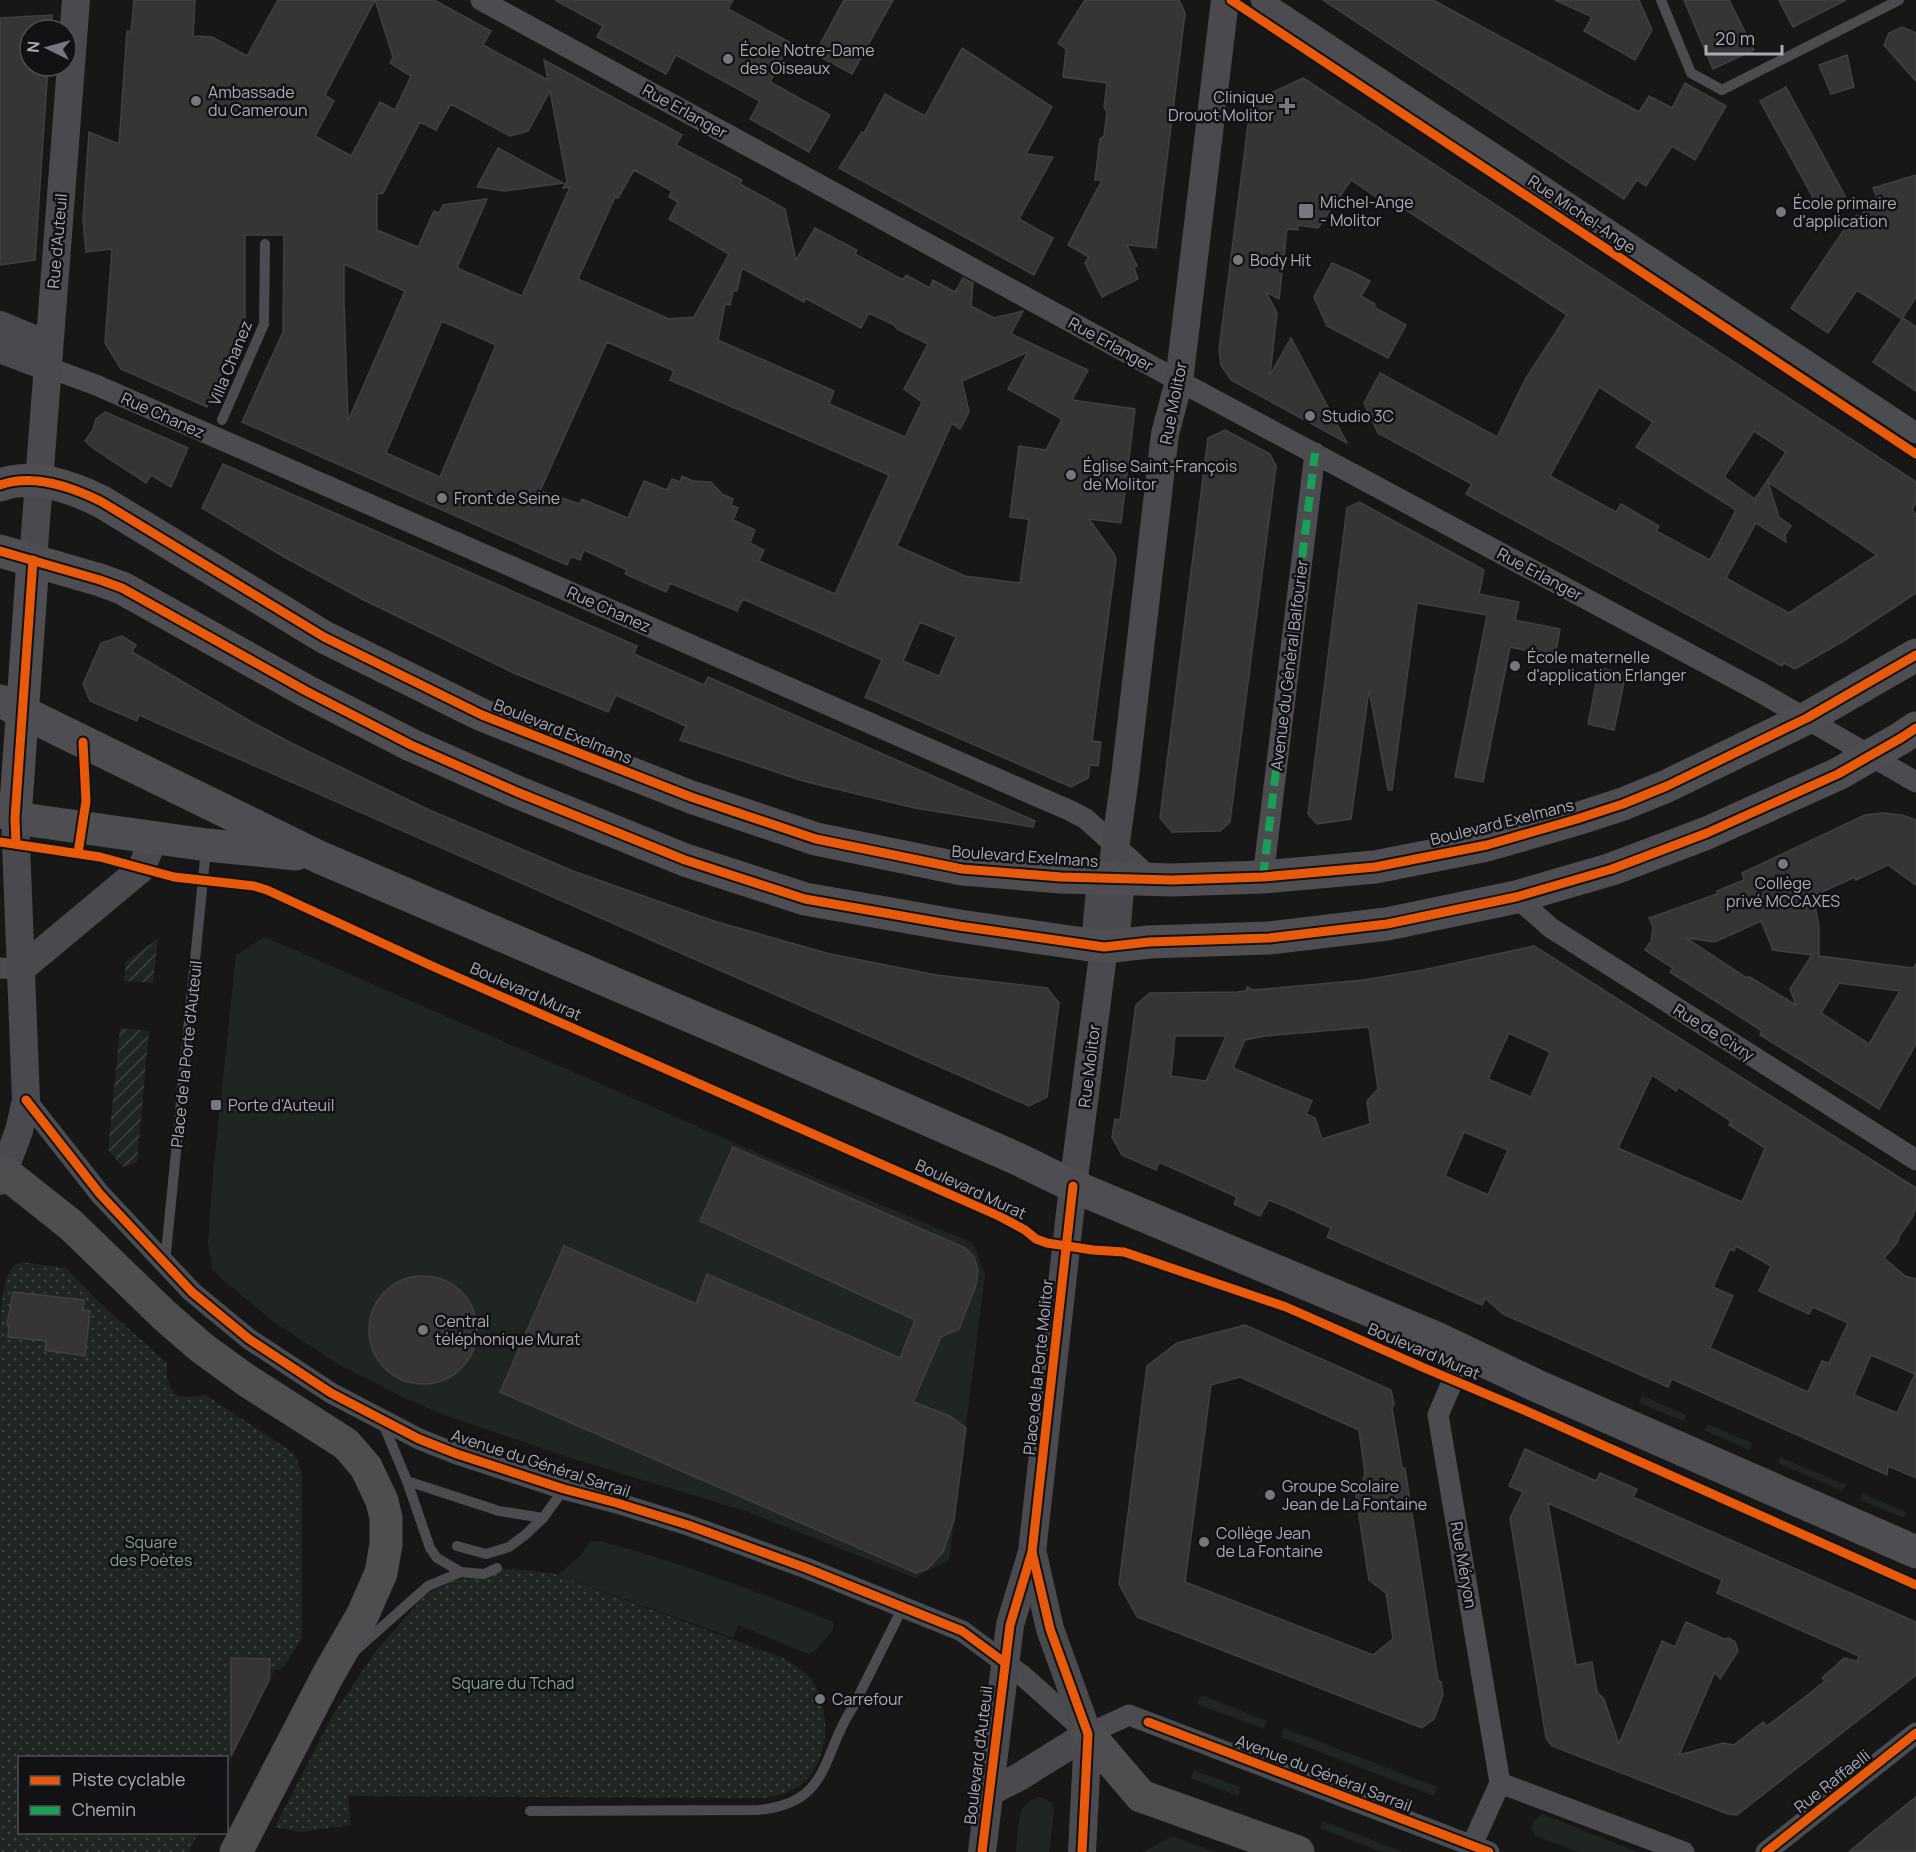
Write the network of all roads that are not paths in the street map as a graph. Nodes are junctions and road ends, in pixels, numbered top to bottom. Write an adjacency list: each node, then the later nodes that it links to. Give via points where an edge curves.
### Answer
1 (76, 0): 10 (street, Rue d'Auteuil)
2 (481, 0): 11 (street, Rue Erlanger)
3 (1225, 0): 11 (street, Rue Molitor)
4 (1261, 0): 13 (street, Rue Michel-Ange)
5 (1661, 0): 6 (lane, via 1691,73 1722,90)
6 (1899, 0)
7 (265, 244): 12 (lane, Villa Chanez, via 264,324)
8 (0, 325): 10 (street)
9 (0, 349): 10 (street)
10 (48, 356): 15 (street, Rue d'Auteuil); 28 (street, Rue Chanez, via 96,385 1071,811 1086,819)
11 (1179, 381): 14 (street, Rue Erlanger); 28 (street, Rue Molitor, via 1165,434)
12 (222, 420)
13 (1916, 433)
14 (1315, 453): 21 (street, Rue Erlanger); 30 (street, Avenue du Général Balfourier)
15 (38, 482): 16 (main road); 18 (street); 31 (main road, Boulevard Exelmans, via 63,486 96,499 324,637 482,715 691,797 816,838 962,869)
16 (0, 484)
17 (0, 551): 18 (main road)
18 (33, 560): 20 (main road); 34 (main road, via 122,588 411,745 685,860 805,899)
19 (1916, 655): 21 (main road, Boulevard Exelmans)
20 (11, 706): 25 (main road); 29 (main road, Boulevard Murat)
21 (1807, 718): 23 (street, Rue Erlanger); 30 (main road, Boulevard Exelmans, via 1667,786 1578,819 1486,845 1375,867)
22 (1916, 728): 23 (main road)
23 (1872, 756): 24 (street, Rue Erlanger); 33 (main road, via 1707,833 1612,869)
24 (1916, 783)
25 (7, 813): 26 (main road, Boulevard Murat); 35 (street)
26 (154, 838): 27 (main road, Boulevard Murat); 35 (street, via 141,869)
27 (207, 845): 29 (main road, Boulevard Murat); 40 (lane, Place de la Porte d'Auteuil)
28 (1115, 846): 31 (street, Rue Molitor); 32 (street, Rue Chanez)
29 (319, 857): 39 (main road, Boulevard Murat, via 746,1040)
30 (1263, 877): 32 (main road, Boulevard Exelmans)
31 (1111, 878): 32 (main road, Boulevard Exelmans); 34 (street, Rue Molitor, via 1120,890 1116,936)
32 (1153, 880)
33 (1516, 897): 34 (main road, via 1375,925 1269,938); 37 (street, Rue de Civry, via 1551,928)
34 (1104, 947): 39 (street, Rue Molitor)
35 (10, 969): 36 (street)
36 (26, 1100): 38 (street, via 19,1131); 40 (street, Avenue du Général Sarrail, via 100,1194)
37 (1916, 1160)
38 (1, 1174): 53 (highway, via 71,1225 202,1348 346,1444 366,1467 386,1518 385,1557 363,1614)
39 (1073, 1186): 41 (main road, Boulevard Murat); 47 (street, Place de la Porte Molitor)
40 (165, 1263): 42 (street, Avenue du Général Sarrail, via 192,1292 249,1339 322,1388)
41 (1465, 1352): 48 (main road, Boulevard Murat); 56 (street, Rue Méryon, via 1438,1415)
42 (382, 1420): 43 (lane); 44 (street, Avenue du Général Sarrail, via 458,1454)
43 (407, 1481): 45 (lane, via 499,1511); 50 (lane, via 430,1548 437,1558)
44 (564, 1490): 45 (lane); 51 (street, Avenue du Général Sarrail, via 688,1525)
45 (543, 1518): 46 (lane, via 509,1547 486,1554)
46 (457, 1546)
47 (1032, 1552): 52 (street, Place de la Porte Molitor, via 1010,1625); 55 (street, Place de la Porte Molitor, via 1050,1629)
48 (1916, 1552)
49 (496, 1568): 50 (lane, via 484,1574)
50 (461, 1572): 53 (lane, via 428,1586)
51 (903, 1607): 52 (street, Avenue du Général Sarrail, via 962,1631); 58 (lane, via 813,1788 780,1808)
52 (1004, 1662): 55 (street, Avenue du Général Sarrail); 57 (street, Boulevard d'Auteuil)
53 (328, 1675): 60 (highway)
54 (1916, 1733): 65 (street, Rue Raffaelli)
55 (1088, 1734): 57 (street); 59 (street, Avenue du Général Sarrail, via 1129,1715); 62 (street); 63 (highway, via 1141,1796)
56 (1500, 1783): 59 (street); 64 (street)
57 (989, 1792): 61 (street, Boulevard d'Auteuil)
58 (530, 1811)
59 (1480, 1849)
60 (236, 1852)
61 (982, 1852)
62 (1082, 1852)
63 (1298, 1852)
64 (1684, 1852)
65 (1766, 1852)

